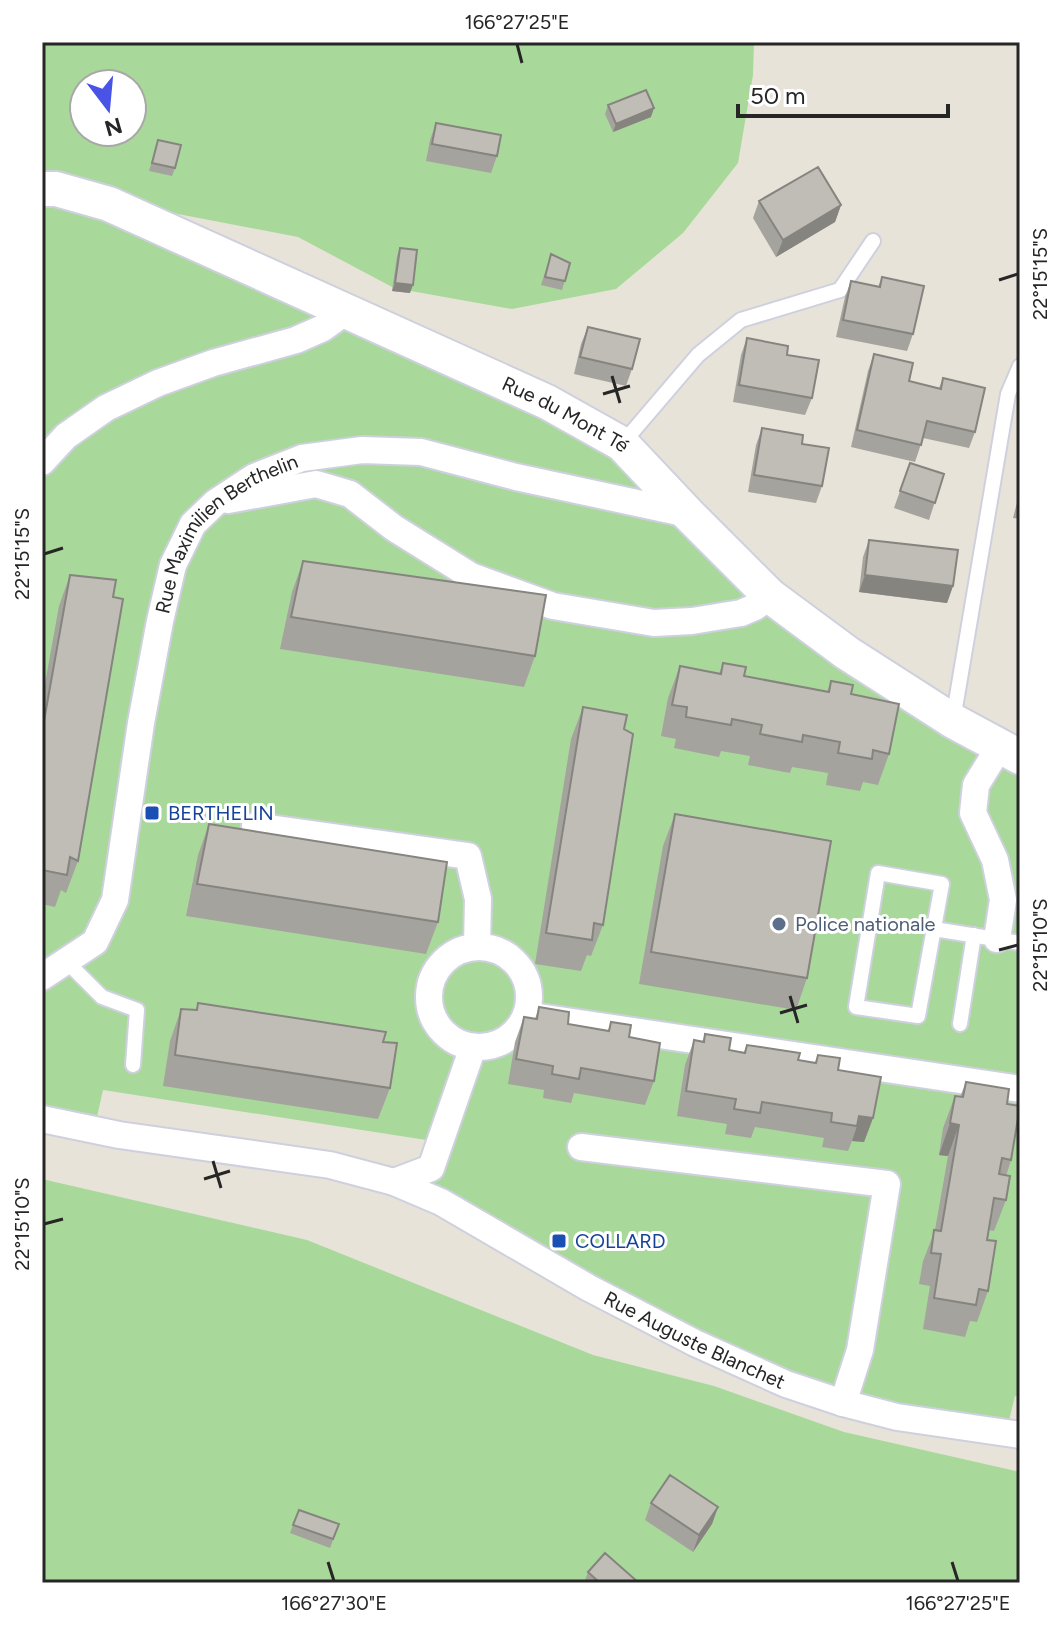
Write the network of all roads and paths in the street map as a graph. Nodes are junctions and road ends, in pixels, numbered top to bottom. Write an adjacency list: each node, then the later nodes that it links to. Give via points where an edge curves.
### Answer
1 (42, 189): 3 (street, Rue du Mont Té, via 109,204)
2 (873, 241): 5 (lane, via 840,290 741,320 698,355)
3 (345, 312): 5 (street, Rue du Mont Té, via 547,402); 6 (street, via 296,340 213,363 106,408 66,436)
4 (1020, 366): 10 (lane, via 1008,394)
5 (622, 444): 8 (street, Rue du Mont Té)
6 (42, 462)
7 (216, 502): 8 (street, Rue Maximilien Berthelin, via 254,477 302,458 362,450 421,452); 9 (street, via 316,484 350,494 471,576 567,609 654,623 692,621 741,613); 16 (street, Rue Maximilien Berthelin, via 193,524 173,565 141,723 115,900 95,942)
8 (688, 514): 9 (street, Rue du Mont Té)
9 (770, 596): 10 (street, Rue du Mont Té)
10 (953, 721): 11 (street, Rue du Mont Té)
11 (1010, 752): 14 (street, via 976,785 973,813 995,860 1003,900)
12 (255, 826): 15 (street, via 468,856 478,899)
13 (934, 929): 13 (lane, via 942,884 878,873 856,1007 918,1016); 14 (lane)
14 (997, 939): 19 (lane)
15 (477, 947): 18 (street, via 508,955 520,967 530,998); 20 (street, via 446,959 429,987 433,1019 443,1033)
16 (66, 961): 17 (street, Rue Maximilien Berthelin); 21 (lane, via 102,997 137,1010)
17 (42, 977)
18 (526, 1015): 20 (street, via 505,1040); 22 (street)
19 (960, 1024)
20 (473, 1047): 25 (street, via 431,1168)
21 (133, 1065)
22 (1020, 1089)
23 (42, 1119): 25 (street, via 330,1165)
24 (581, 1147): 26 (street, via 887,1184 860,1350)
25 (394, 1182): 26 (street, Rue Auguste Blanchet, via 441,1202 695,1343)
26 (843, 1403): 27 (street, Rue Auguste Blanchet, via 897,1417)
27 (1020, 1435)

